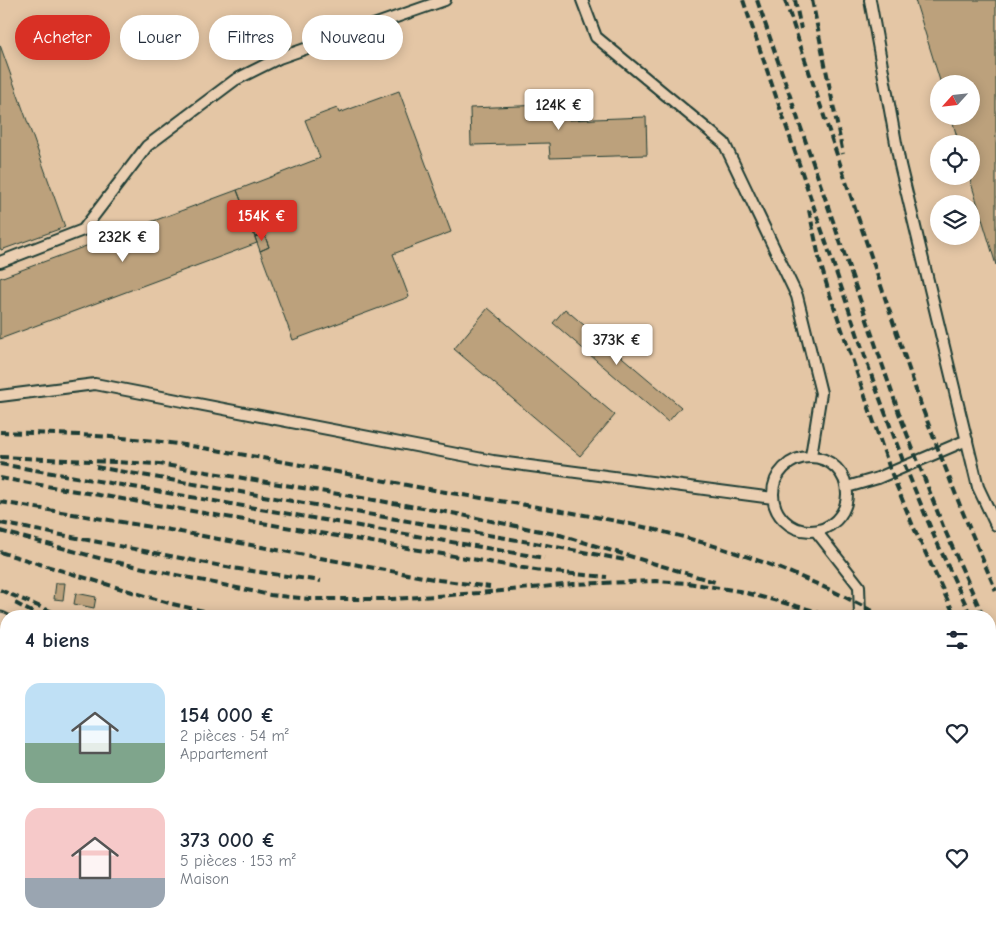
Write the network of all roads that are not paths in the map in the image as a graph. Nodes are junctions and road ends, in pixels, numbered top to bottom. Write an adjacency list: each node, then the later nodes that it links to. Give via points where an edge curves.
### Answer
1 (445, 0): 4 (lane, via 279,58 235,80 147,146 83,230)
2 (582, 0): 7 (lane, via 596,37 724,143 797,296 821,393)
3 (870, 0): 6 (lane, via 900,165)
4 (0, 262)
5 (0, 396): 9 (lane, via 95,384 493,461)
6 (967, 440): 8 (lane, via 878,478); 10 (lane, via 978,487)
7 (811, 456): 8 (lane, via 823,458 834,465 843,475); 9 (lane, via 798,458 778,474)
8 (847, 487): 11 (lane, via 847,499 837,520)
9 (773, 498): 11 (lane, via 783,519 804,530)
10 (996, 525)
11 (816, 530): 12 (lane, via 859,586)
12 (860, 610)

